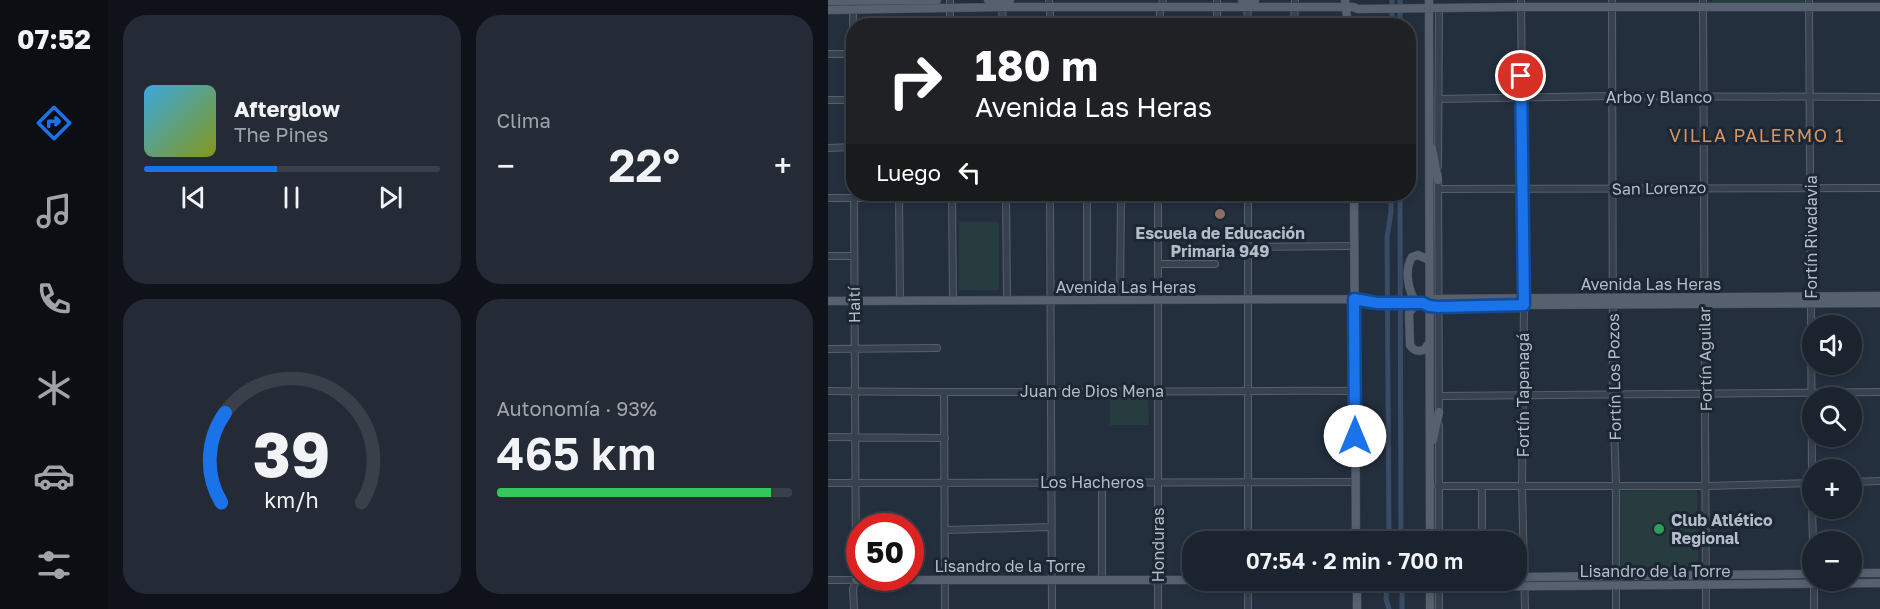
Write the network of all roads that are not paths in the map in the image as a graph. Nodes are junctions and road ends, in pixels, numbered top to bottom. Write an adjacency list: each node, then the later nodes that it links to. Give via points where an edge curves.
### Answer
1 (853, 0): 2 (main road); 5 (main road); 22 (street, Haití)
2 (937, 0)
3 (988, 0): 10 (main road)
4 (1010, 0): 10 (main road)
5 (828, 1)
6 (1249, 2): 13 (main road); 14 (main road); 24 (street)
7 (1520, 3): 17 (main road); 18 (main road); 29 (street, Fortín Tapenagá)
8 (1703, 3): 18 (main road); 19 (main road); 28 (street, Fortín Aguilar)
9 (950, 4): 10 (main road); 22 (main road)
10 (1002, 4): 11 (main road)
11 (1049, 4): 12 (main road)
12 (1162, 4): 13 (main road)
13 (1217, 4)
14 (1294, 4): 15 (main road)
15 (1349, 4): 16 (main road, via 1358,9)
16 (1429, 4): 17 (main road); 35 (main road)
17 (1439, 4): 32 (street)
18 (1612, 4): 27 (street, Fortín Los Pozos)
19 (1809, 4): 20 (main road); 30 (street, Fortín Rivadavia)
20 (1880, 7)
21 (828, 10): 22 (main road)
22 (853, 10): 23 (street, Haití)
23 (853, 18)
24 (1248, 18)
25 (828, 54): 26 (street)
26 (846, 54)
27 (1612, 96): 28 (street, Arbo y Blanco); 29 (street, Arbo y Blanco); 44 (street, Fortín Los Pozos)
28 (1703, 96): 30 (street, Arbo y Blanco); 39 (street, Fortín Aguilar)
29 (1521, 97): 32 (street, Arbo y Blanco); 43 (street, Fortín Tapenagá)
30 (1810, 97): 31 (street, Arbo y Blanco); 40 (street, Fortín Rivadavia)
31 (1880, 97)
32 (1438, 99): 38 (street)
33 (828, 100): 34 (street)
34 (846, 100)
35 (1429, 128): 38 (main road); 61 (main road)
36 (846, 147): 37 (street)
37 (828, 148)
38 (1438, 180): 42 (street)
39 (1704, 188): 40 (street, San Lorenzo); 44 (street, San Lorenzo); 78 (street, Fortín Aguilar)
40 (1811, 188): 41 (street, San Lorenzo); 66 (street, Fortín Rivadavia)
41 (1880, 188)
42 (1438, 189): 43 (street, San Lorenzo); 81 (street)
43 (1523, 189): 44 (street, San Lorenzo); 79 (street, Fortín Tapenagá)
44 (1614, 189): 77 (street, Fortín Los Pozos)
45 (828, 198): 46 (street)
46 (846, 198)
47 (853, 201): 60 (street, Haití)
48 (899, 201): 75 (street)
49 (952, 201): 76 (street)
50 (1006, 201): 67 (street)
51 (1050, 201): 68 (street)
52 (1087, 201): 69 (street)
53 (1120, 201): 70 (street)
54 (1158, 201): 62 (street, Honduras)
55 (1248, 201): 58 (street)
56 (1354, 201): 57 (main road)
57 (1354, 246): 58 (street); 65 (main road)
58 (1249, 247): 72 (street)
59 (828, 256): 60 (street)
60 (854, 256): 74 (street, Haití)
61 (1429, 260): 80 (main road); 80 (main road, via 1418,255 1409,261 1409,291)
62 (1158, 264): 63 (street); 71 (street, Honduras)
63 (1215, 264)
64 (1880, 296): 66 (main road, Avenida Las Heras)
65 (1354, 299): 72 (main road, Avenida Las Heras); 80 (main road, Avenida Las Heras); 92 (main road)
66 (1811, 299): 78 (main road, Avenida Las Heras); 82 (main road, Avenida Las Heras); 87 (street, Fortín Rivadavia)
67 (1007, 300): 68 (main road, Avenida Las Heras); 76 (main road, Avenida Las Heras)
68 (1052, 300): 69 (main road, Avenida Las Heras); 90 (street)
69 (1087, 300): 70 (main road, Avenida Las Heras)
70 (1120, 300): 71 (main road, Avenida Las Heras)
71 (1157, 300): 72 (main road, Avenida Las Heras); 91 (street, Honduras)
72 (1249, 300): 88 (street)
73 (828, 301): 74 (main road, Avenida Las Heras)
74 (854, 301): 75 (main road, Avenida Las Heras); 86 (street, Haití)
75 (900, 301): 76 (main road, Avenida Las Heras)
76 (953, 301)
77 (1613, 301): 78 (main road, Avenida Las Heras); 79 (main road, Avenida Las Heras); 99 (street, Fortín Los Pozos)
78 (1704, 301): 98 (street, Fortín Aguilar)
79 (1524, 302): 81 (main road, Avenida Las Heras); 101 (street, Fortín Tapenagá)
80 (1425, 303): 81 (main road, Avenida Las Heras); 83 (main road); 83 (main road, via 1409,313 1410,345 1420,351)
81 (1438, 303): 100 (street)
82 (1880, 303)
83 (1429, 343): 106 (main road)
84 (937, 348): 86 (street)
85 (828, 349): 86 (street)
86 (854, 350): 93 (street, Haití)
87 (1811, 387)
88 (1249, 390): 91 (street, Juan de Dios Mena); 92 (street, Juan de Dios Mena); 109 (street)
89 (828, 391): 93 (street, Juan de Dios Mena)
90 (1052, 391): 91 (street, Juan de Dios Mena); 97 (street, Juan de Dios Mena); 107 (street)
91 (1157, 391): 111 (street, Honduras)
92 (1355, 391): 112 (main road)
93 (855, 392): 97 (street, Juan de Dios Mena); 104 (street, Haití)
94 (1802, 392): 98 (street)
95 (1862, 392): 96 (street)
96 (1880, 392)
97 (944, 393): 105 (street)
98 (1705, 393): 99 (street); 120 (street, Fortín Aguilar)
99 (1613, 394): 101 (street); 119 (street, Fortín Los Pozos)
100 (1439, 396): 101 (street); 102 (street)
101 (1523, 396): 122 (street, Fortín Tapenagá)
102 (1439, 412): 106 (main road); 118 (street)
103 (828, 437): 104 (street)
104 (855, 438): 105 (street); 115 (street, Haití)
105 (945, 438): 116 (street)
106 (1430, 458): 128 (main road)
107 (1051, 481): 108 (street, Los Hacheros); 116 (street, Los Hacheros); 124 (street)
108 (1102, 481): 111 (street, Los Hacheros); 136 (street)
109 (1249, 481): 111 (street, Los Hacheros); 112 (street, Los Hacheros); 126 (street)
110 (1880, 481): 113 (street)
111 (1158, 482): 142 (street, Honduras)
112 (1356, 482): 127 (main road)
113 (1862, 482)
114 (828, 483): 115 (street, Los Hacheros)
115 (855, 483): 116 (street, Los Hacheros); 123 (street, Haití)
116 (945, 483): 125 (street)
117 (1802, 483): 120 (street)
118 (1438, 486): 121 (street); 129 (street)
119 (1616, 486): 120 (street); 122 (street); 145 (street, Fortín Los Pozos)
120 (1706, 486): 137 (street, Fortín Aguilar)
121 (1482, 487): 122 (street); 130 (street)
122 (1522, 487): 131 (street, Fortín Tapenagá)
123 (855, 513)
124 (1052, 527): 125 (street); 135 (street)
125 (945, 530): 141 (street)
126 (1248, 531)
127 (1356, 531)
128 (1430, 531)
129 (1439, 531)
130 (1482, 531)
131 (1522, 531)
132 (1862, 573): 133 (main road)
133 (1880, 573)
134 (1802, 574): 137 (main road, Lisandro de la Torre)
135 (1052, 579): 136 (main road, Lisandro de la Torre); 141 (main road, Lisandro de la Torre); 158 (street)
136 (1102, 579): 142 (main road, Lisandro de la Torre)
137 (1706, 579): 145 (main road, Lisandro de la Torre); 146 (main road, Lisandro de la Torre); 166 (street, Fortín Aguilar)
138 (828, 580): 139 (street, Lisandro de la Torre)
139 (846, 580)
140 (924, 580): 141 (main road, Lisandro de la Torre)
141 (945, 580): 157 (street)
142 (1158, 580): 143 (main road, Lisandro de la Torre); 159 (street, Honduras)
143 (1182, 580)
144 (1527, 580): 145 (main road, Lisandro de la Torre)
145 (1615, 580): 165 (street, Fortín Los Pozos)
146 (1802, 582)
147 (1862, 583): 148 (main road, Lisandro de la Torre)
148 (1880, 583)
149 (853, 591): 156 (street, Haití)
150 (1248, 591): 160 (street)
151 (1356, 591): 161 (main road)
152 (1429, 591): 162 (main road)
153 (1439, 591): 163 (street)
154 (1523, 591): 164 (street, Fortín Tapenagá)
155 (1814, 591): 167 (street)
156 (854, 609)
157 (945, 609)
158 (1052, 609)
159 (1158, 609)
160 (1248, 609)
161 (1357, 609)
162 (1430, 609)
163 (1439, 609)
164 (1525, 609)
165 (1616, 609)
166 (1706, 609)
167 (1814, 609)

